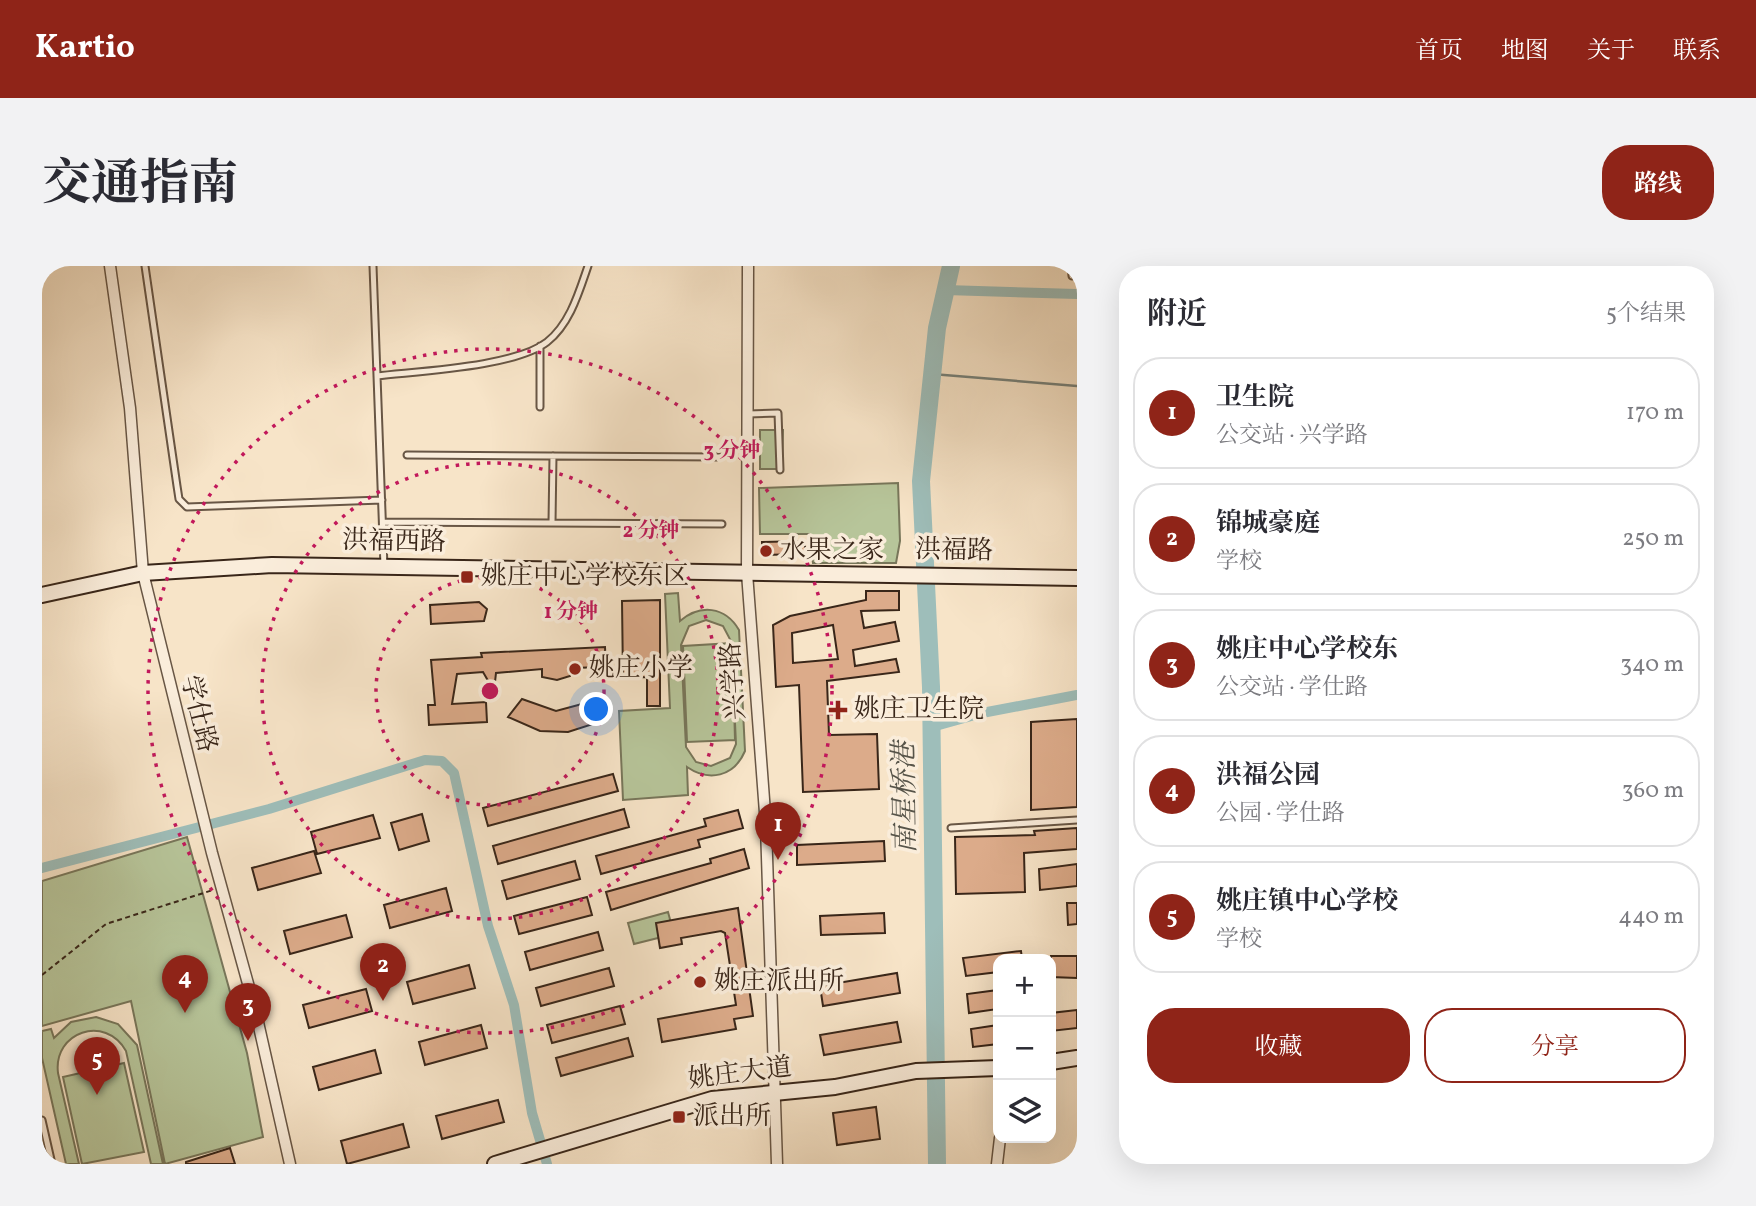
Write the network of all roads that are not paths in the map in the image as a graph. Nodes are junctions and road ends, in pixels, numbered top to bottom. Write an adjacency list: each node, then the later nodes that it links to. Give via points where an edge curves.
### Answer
1 (110, 266): 21 (street, 学仕路, via 130,408)
2 (145, 266): 16 (lane, via 183,504)
3 (373, 266): 9 (lane)
4 (588, 266): 8 (lane, via 567,318)
5 (748, 266): 11 (street, 兴学路)
6 (1071, 266): 7 (lane)
7 (1072, 276)
8 (540, 346): 9 (lane, via 507,358); 10 (lane)
9 (377, 376): 16 (lane)
10 (540, 407)
11 (748, 414): 15 (lane, via 778,413); 22 (street, 兴学路)
12 (407, 455): 13 (lane)
13 (552, 456): 14 (lane); 18 (lane)
14 (720, 457)
15 (780, 470)
16 (382, 500): 17 (lane)
17 (383, 522): 18 (lane); 20 (lane)
18 (552, 523): 19 (lane)
19 (722, 524)
20 (384, 567): 21 (street, 洪福西路, via 272,565); 22 (street, 洪福西路)
21 (143, 573): 24 (street, 洪福西路); 35 (street, 学仕路)
22 (747, 573): 23 (street, 洪福路); 30 (street, 兴学路, via 766,826)
23 (1077, 578)
24 (42, 595)
25 (1077, 820): 26 (lane)
26 (951, 828)
27 (1077, 1058): 28 (street)
28 (1056, 1061)
29 (993, 1068): 30 (street, 姚庄大道, via 916,1071)
30 (776, 1093): 36 (street, 姚庄大道, via 712,1099); 37 (street, 兴学路)
31 (42, 1120): 33 (lane)
32 (999, 1143): 38 (street)
33 (45, 1150): 34 (lane)
34 (52, 1164)
35 (290, 1164)
36 (495, 1164)
37 (777, 1164)
38 (997, 1164)

